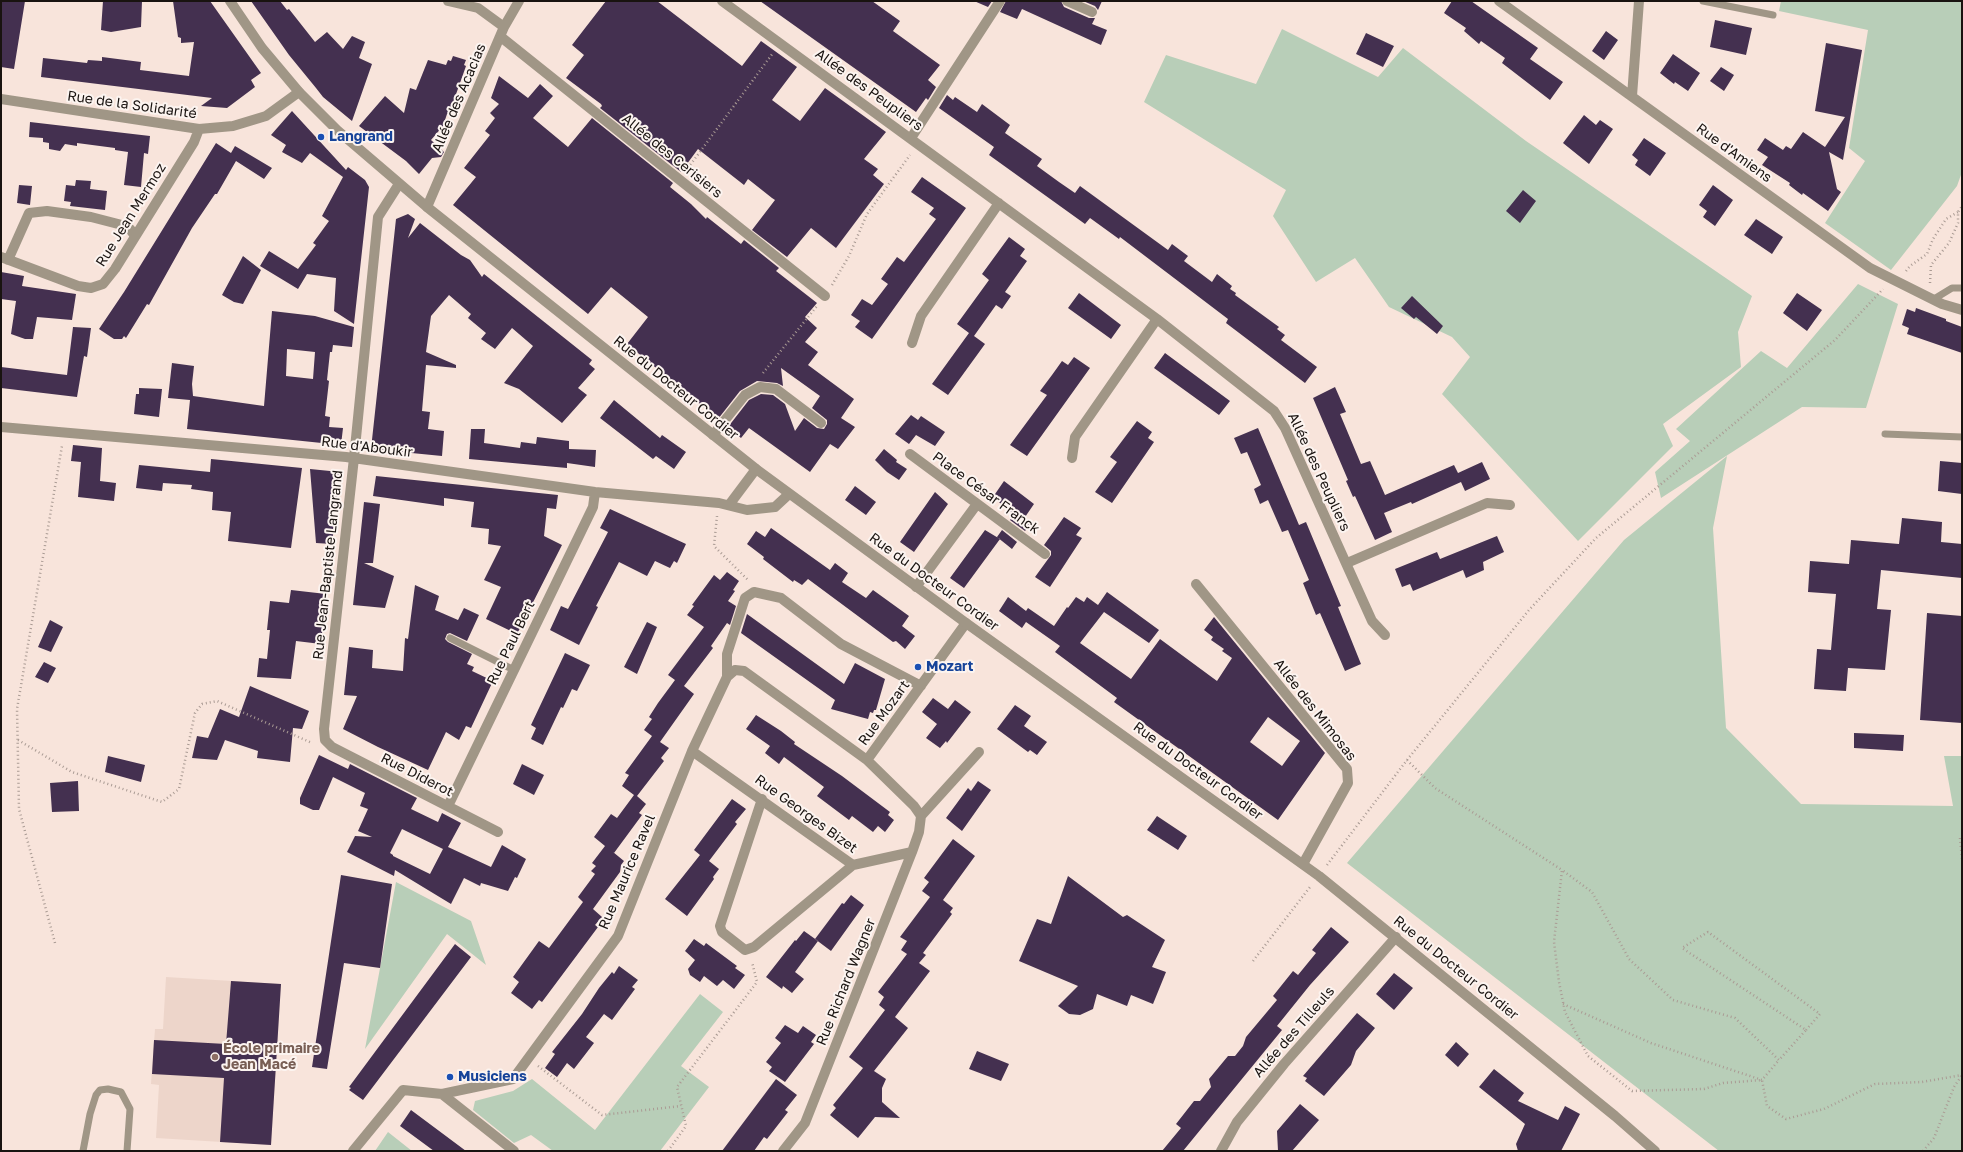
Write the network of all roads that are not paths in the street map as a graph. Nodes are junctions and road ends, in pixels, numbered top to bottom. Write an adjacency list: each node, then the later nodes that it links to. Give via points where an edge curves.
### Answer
1 (230, 1): 14 (street, Rue du Docteur Cordier, via 262,48)
2 (448, 1): 12 (street, via 478,8)
3 (519, 1): 12 (street, Allée des Acacias)
4 (722, 1): 18 (street, Allée des Peupliers)
5 (1000, 1): 18 (street)
6 (1067, 1): 10 (street)
7 (1499, 1): 15 (street, Rue d'Amiens)
8 (1639, 1): 15 (street)
9 (1703, 1): 11 (lane)
10 (1092, 12)
11 (1773, 15)
12 (504, 27): 13 (street, Allée des Acacias)
13 (501, 37): 21 (street, Allée des Acacias); 25 (street, Allée des Cerisiers)
14 (299, 92): 17 (street, Rue de la Solidarité, via 266,116 233,126); 19 (street, Rue du Docteur Cordier, via 328,122)
15 (1632, 96): 26 (street, Rue d'Amiens, via 1864,263)
16 (1, 99): 17 (street, Rue de la Solidarité)
17 (199, 129): 22 (street, Rue Jean Mermoz, via 194,142)
18 (915, 140): 20 (street, Allée des Peupliers)
19 (400, 184): 21 (street, Rue du Docteur Cordier); 36 (street, Rue Jean-Baptiste Langrand, via 378,217)
20 (999, 203): 28 (street, Allée des Peupliers); 29 (street, via 921,316)
21 (427, 207): 33 (street, Rue du Docteur Cordier)
22 (135, 236): 23 (street, Rue Jean Mermoz, via 103,284 91,288 78,286); 23 (street, via 130,229 122,225 91,217 47,211 29,213)
23 (5, 259)
24 (1962, 288): 26 (lane, via 1952,288)
25 (825, 296)
26 (1931, 298): 27 (street, Rue d'Amiens)
27 (1962, 310)
28 (1157, 319): 37 (street, via 1075,438); 45 (street, Allée des Peupliers, via 1274,411 1285,428)
29 (912, 343)
30 (821, 423): 33 (street, via 776,389 760,387 745,395)
31 (1, 427): 36 (street, Rue d'Aboukir)
32 (1885, 434): 34 (lane)
33 (713, 435): 38 (street, Rue du Docteur Cordier)
34 (1962, 437)
35 (910, 454): 42 (street, Place César Franck)
36 (354, 458): 39 (street, Rue d'Aboukir); 54 (street, Rue Jean-Baptiste Langrand, via 324,729)
37 (1072, 458)
38 (756, 469): 40 (street, Rue du Docteur Cordier); 41 (street)
39 (595, 492): 41 (street, Rue d'Aboukir); 51 (street, Rue Paul Bert, via 593,507)
40 (789, 494): 41 (street, Rue d'Aboukir, via 775,507 746,510); 47 (street, Rue du Docteur Cordier)
41 (724, 504)
42 (977, 504): 44 (street, Place César Franck); 47 (street)
43 (1510, 505): 45 (street, via 1487,503)
44 (1045, 554)
45 (1347, 563): 49 (street, Allée des Peupliers, via 1372,621)
46 (1196, 584): 63 (street, Allée des Mimosas, via 1347,770 1348,783)
47 (916, 586): 48 (street, Rue du Docteur Cordier)
48 (966, 623): 53 (street, Rue Mozart); 63 (street, Rue du Docteur Cordier)
49 (1386, 635)
50 (450, 638): 51 (lane)
51 (514, 670): 59 (street, Rue Paul Bert)
52 (727, 677): 53 (street, Rue Maurice Ravel, via 730,641 745,598 754,592 781,598 841,644); 55 (street, Rue Maurice Ravel); 57 (street, via 735,670 744,671)
53 (921, 686): 57 (street, Rue Mozart)
54 (325, 740): 59 (street, Rue Diderot, via 332,747)
55 (692, 751): 58 (street, Rue Georges Bizet); 66 (street, Rue Maurice Ravel, via 618,936 513,1079)
56 (978, 752): 60 (street)
57 (867, 760): 60 (street)
58 (762, 799): 64 (street, Rue Georges Bizet); 64 (street, via 720,926 722,932 744,950 754,947)
59 (448, 806): 61 (street, Rue Diderot)
60 (921, 816): 62 (street, Rue Richard Wagner)
61 (498, 832)
62 (912, 852): 64 (street, Rue Georges Bizet); 71 (street, Rue Richard Wagner, via 805,1123)
63 (1304, 864): 65 (street, Rue du Docteur Cordier)
64 (853, 865)
65 (1396, 938): 72 (street, Allée des Tilleuls, via 1284,1064 1237,1122); 73 (street, Rue du Docteur Cordier)
66 (442, 1094): 69 (street, Rue Maurice Ravel, via 403,1090); 70 (street)
67 (83, 1151): 68 (lane, via 96,1095 100,1090 108,1089 121,1092 130,1109)
68 (127, 1151)
69 (353, 1151)
70 (514, 1151)
71 (783, 1151)
72 (1221, 1151)
73 (1655, 1151)

